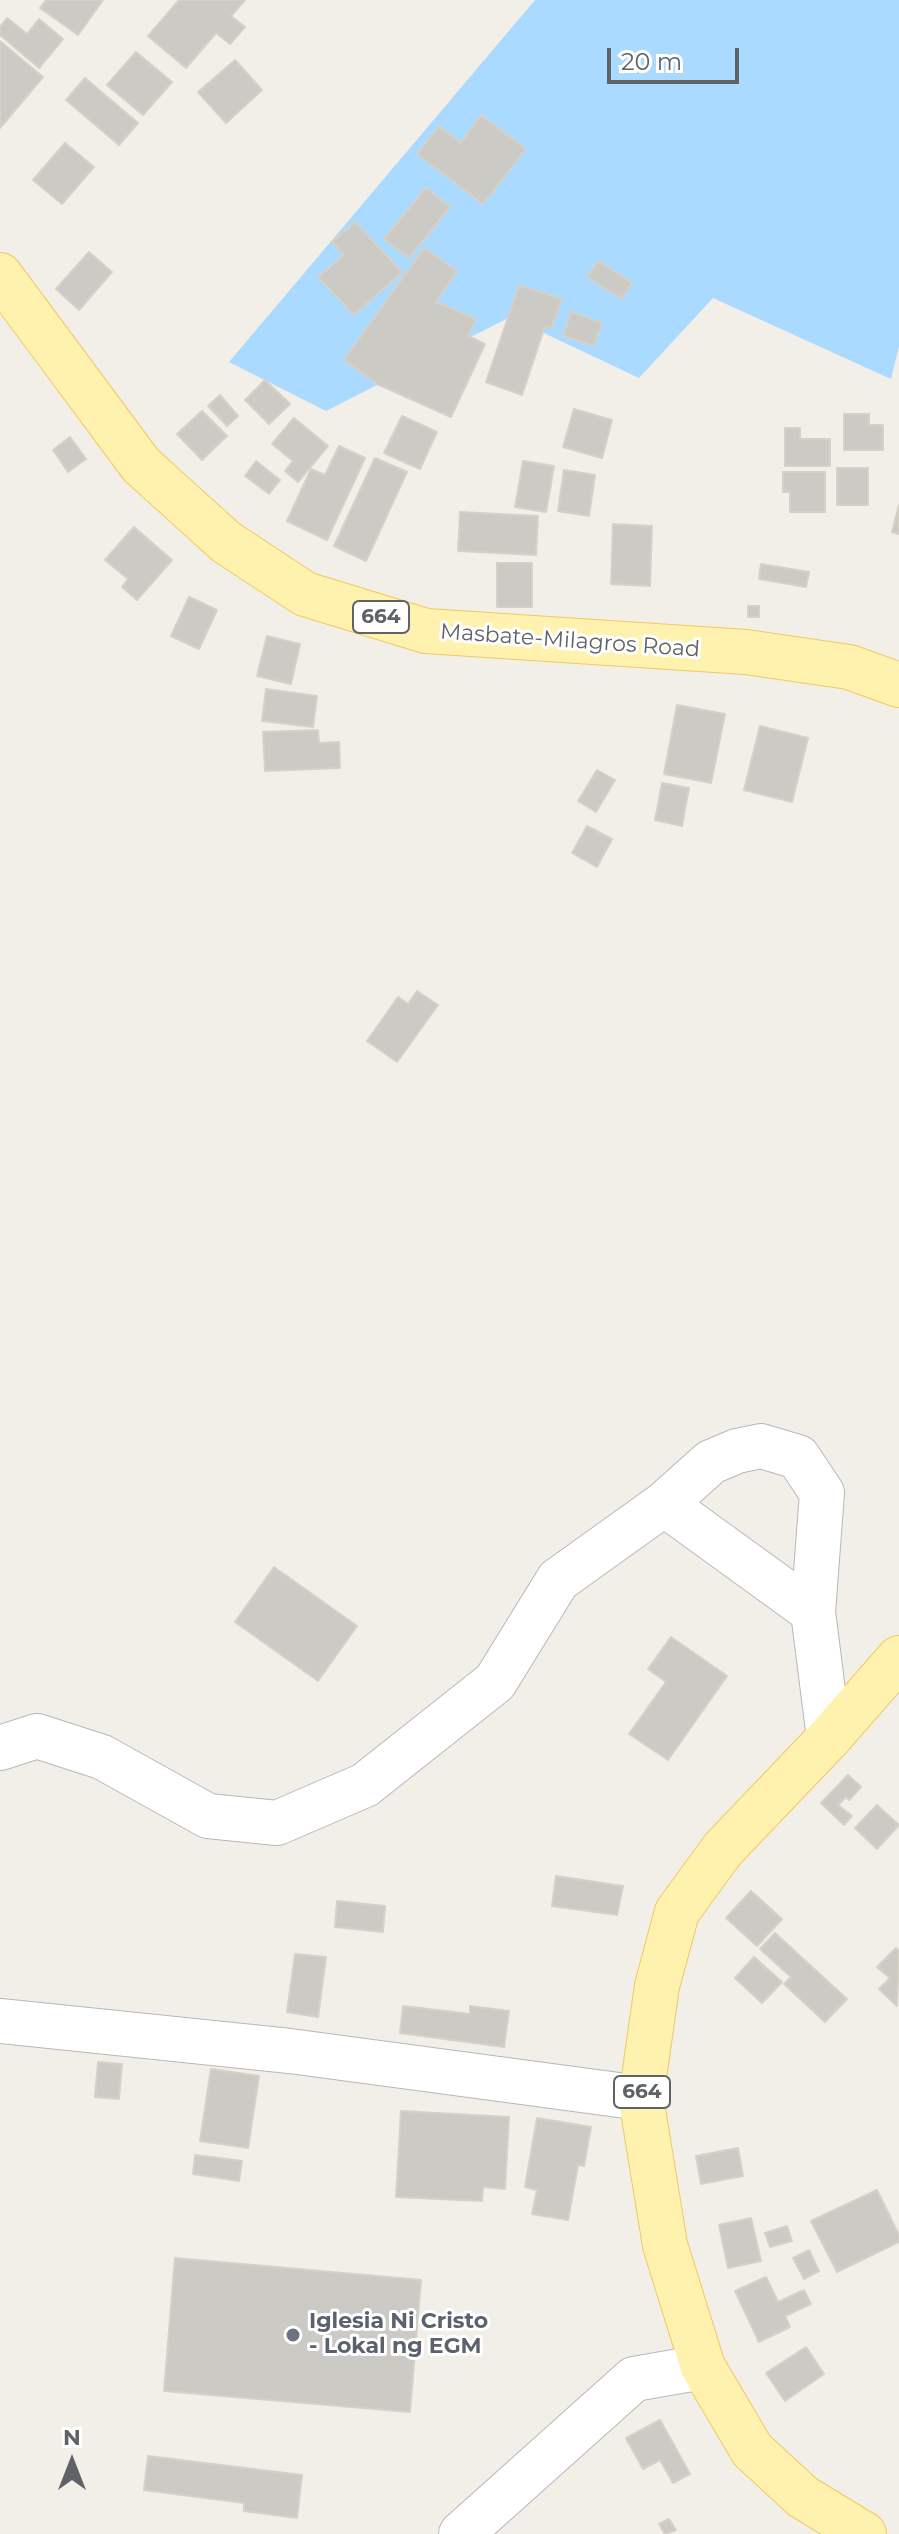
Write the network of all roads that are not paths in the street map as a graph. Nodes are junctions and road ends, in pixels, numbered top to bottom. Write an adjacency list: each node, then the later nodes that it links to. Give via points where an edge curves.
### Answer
1 (0, 275): 2 (main road, Masbate-Milagros Road / 664, via 141,465 226,542 305,594 426,631 746,652 849,667)
2 (899, 685)
3 (664, 1504): 4 (street); 4 (street, via 711,1462 737,1451 761,1446 798,1457 822,1493); 7 (street, via 558,1580 495,1682 365,1785 277,1823 208,1816 102,1757 37,1736)
4 (813, 1612): 6 (street)
5 (899, 1658): 6 (main road, 664)
6 (829, 1738): 9 (main road, 664, via 723,1849 677,1912 657,1986)
7 (0, 1748)
8 (0, 2021): 9 (street, via 290,2051)
9 (641, 2098): 10 (main road, 664, via 665,2245)
10 (703, 2367): 11 (street, via 634,2379); 12 (main road, 664, via 752,2450 803,2497)
11 (461, 2534)
12 (864, 2534)

